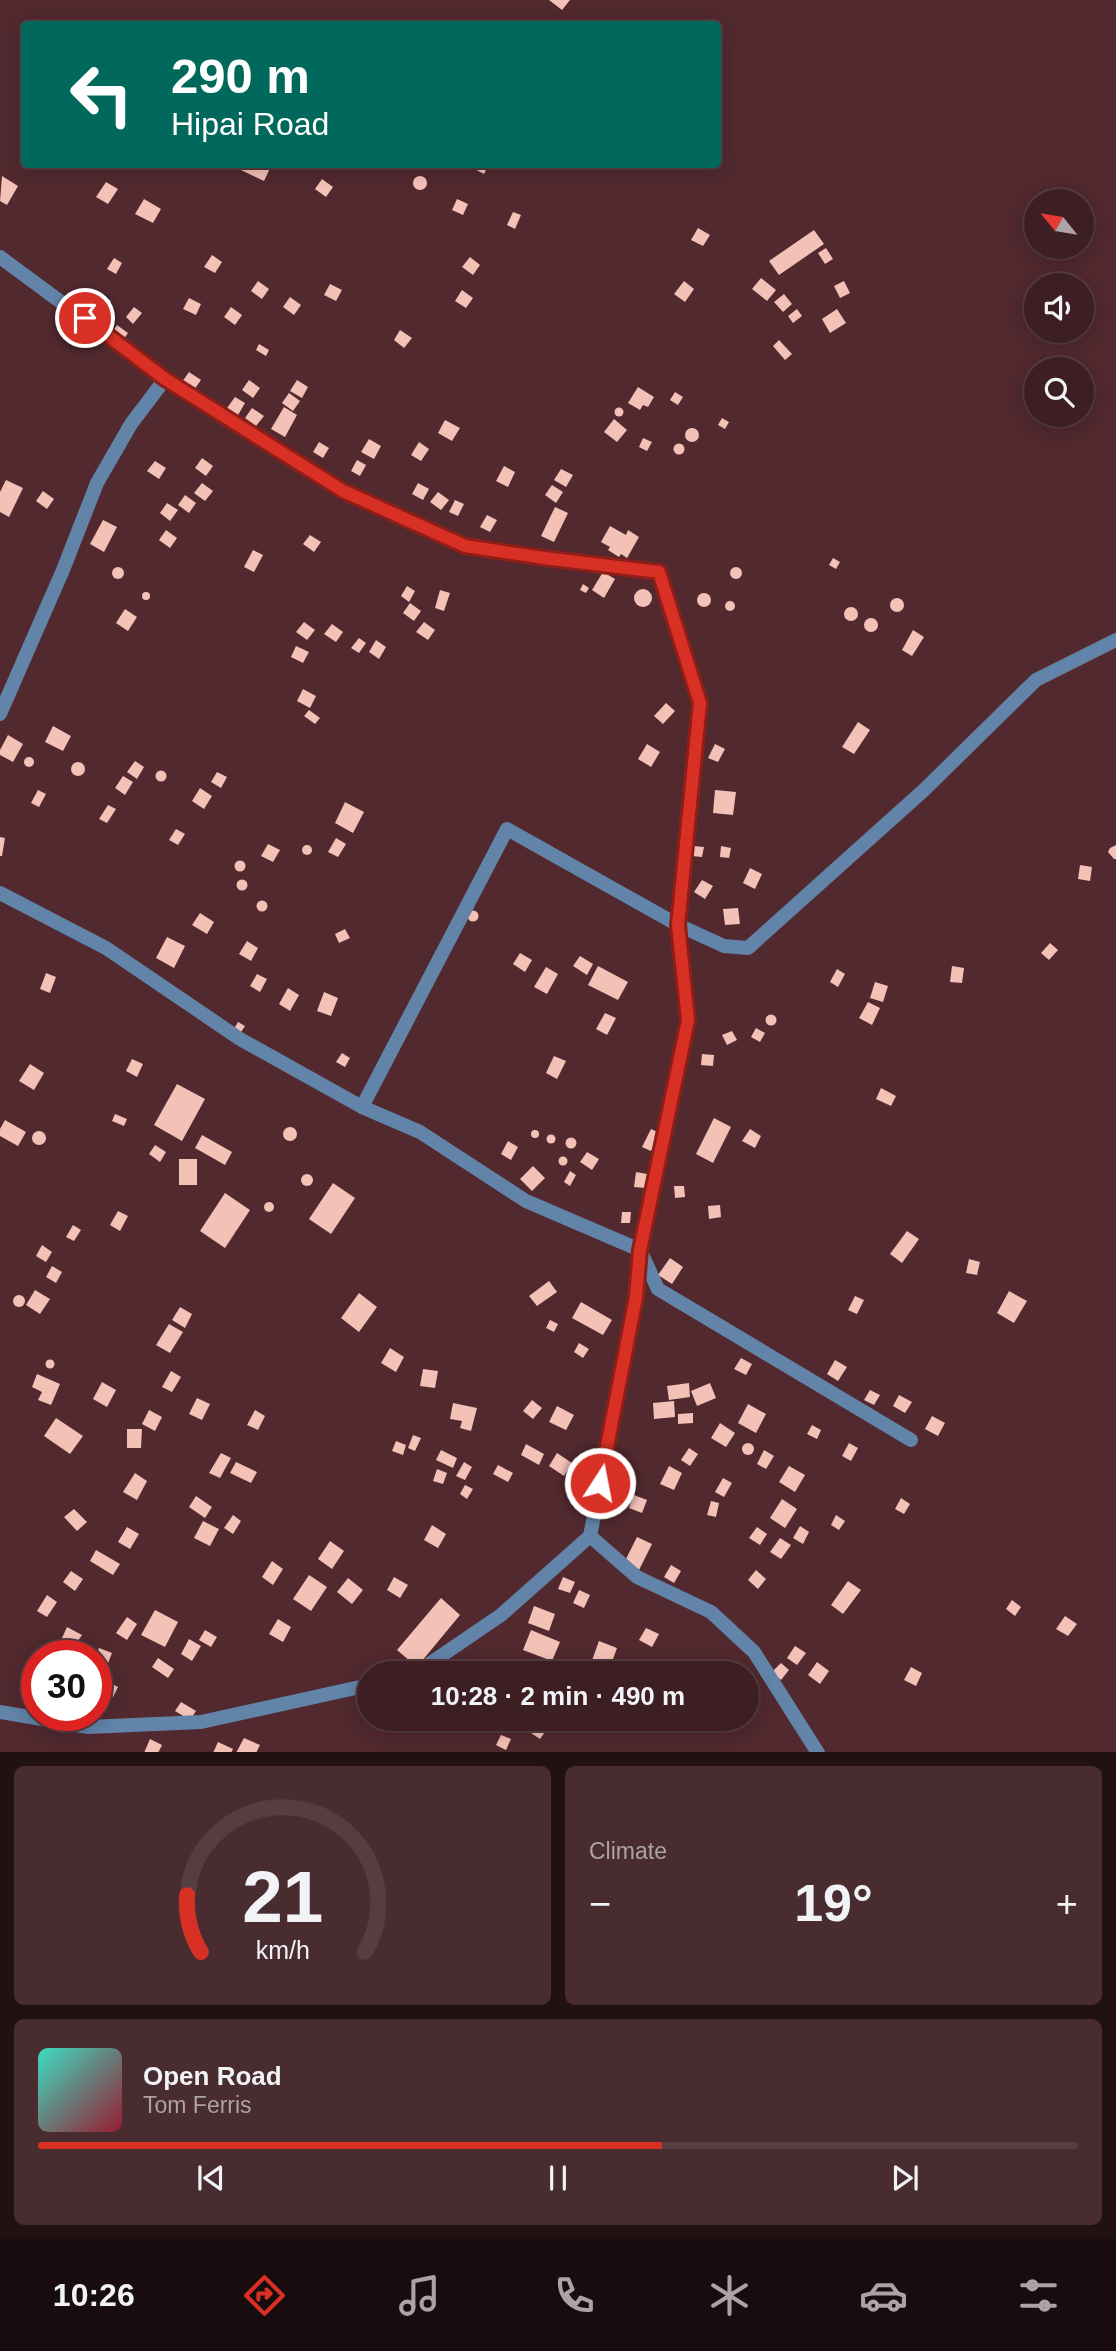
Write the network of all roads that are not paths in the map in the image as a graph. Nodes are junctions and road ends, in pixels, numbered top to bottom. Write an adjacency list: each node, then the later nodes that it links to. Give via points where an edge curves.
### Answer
1 (0, 257): 2 (street)
2 (165, 379): 4 (street, via 131,424 97,483); 6 (street, via 343,491 465,546 659,572 700,703)
3 (1116, 640): 6 (street, via 1036,680 924,790 748,948 724,946)
4 (0, 714)
5 (0, 893): 7 (street, via 106,948 240,1039)
6 (678, 925): 7 (street, via 507,829); 8 (street, via 688,1020)
7 (362, 1107): 8 (street, via 420,1132 526,1200)
8 (640, 1250): 9 (street, via 658,1289); 10 (street, via 636,1297)
9 (911, 1440)
10 (590, 1536): 11 (street, via 501,1615); 14 (street, via 637,1577 710,1612 754,1652)
11 (434, 1661)
12 (357, 1688): 13 (street, via 201,1722 88,1727)
13 (0, 1712)
14 (818, 1752)

